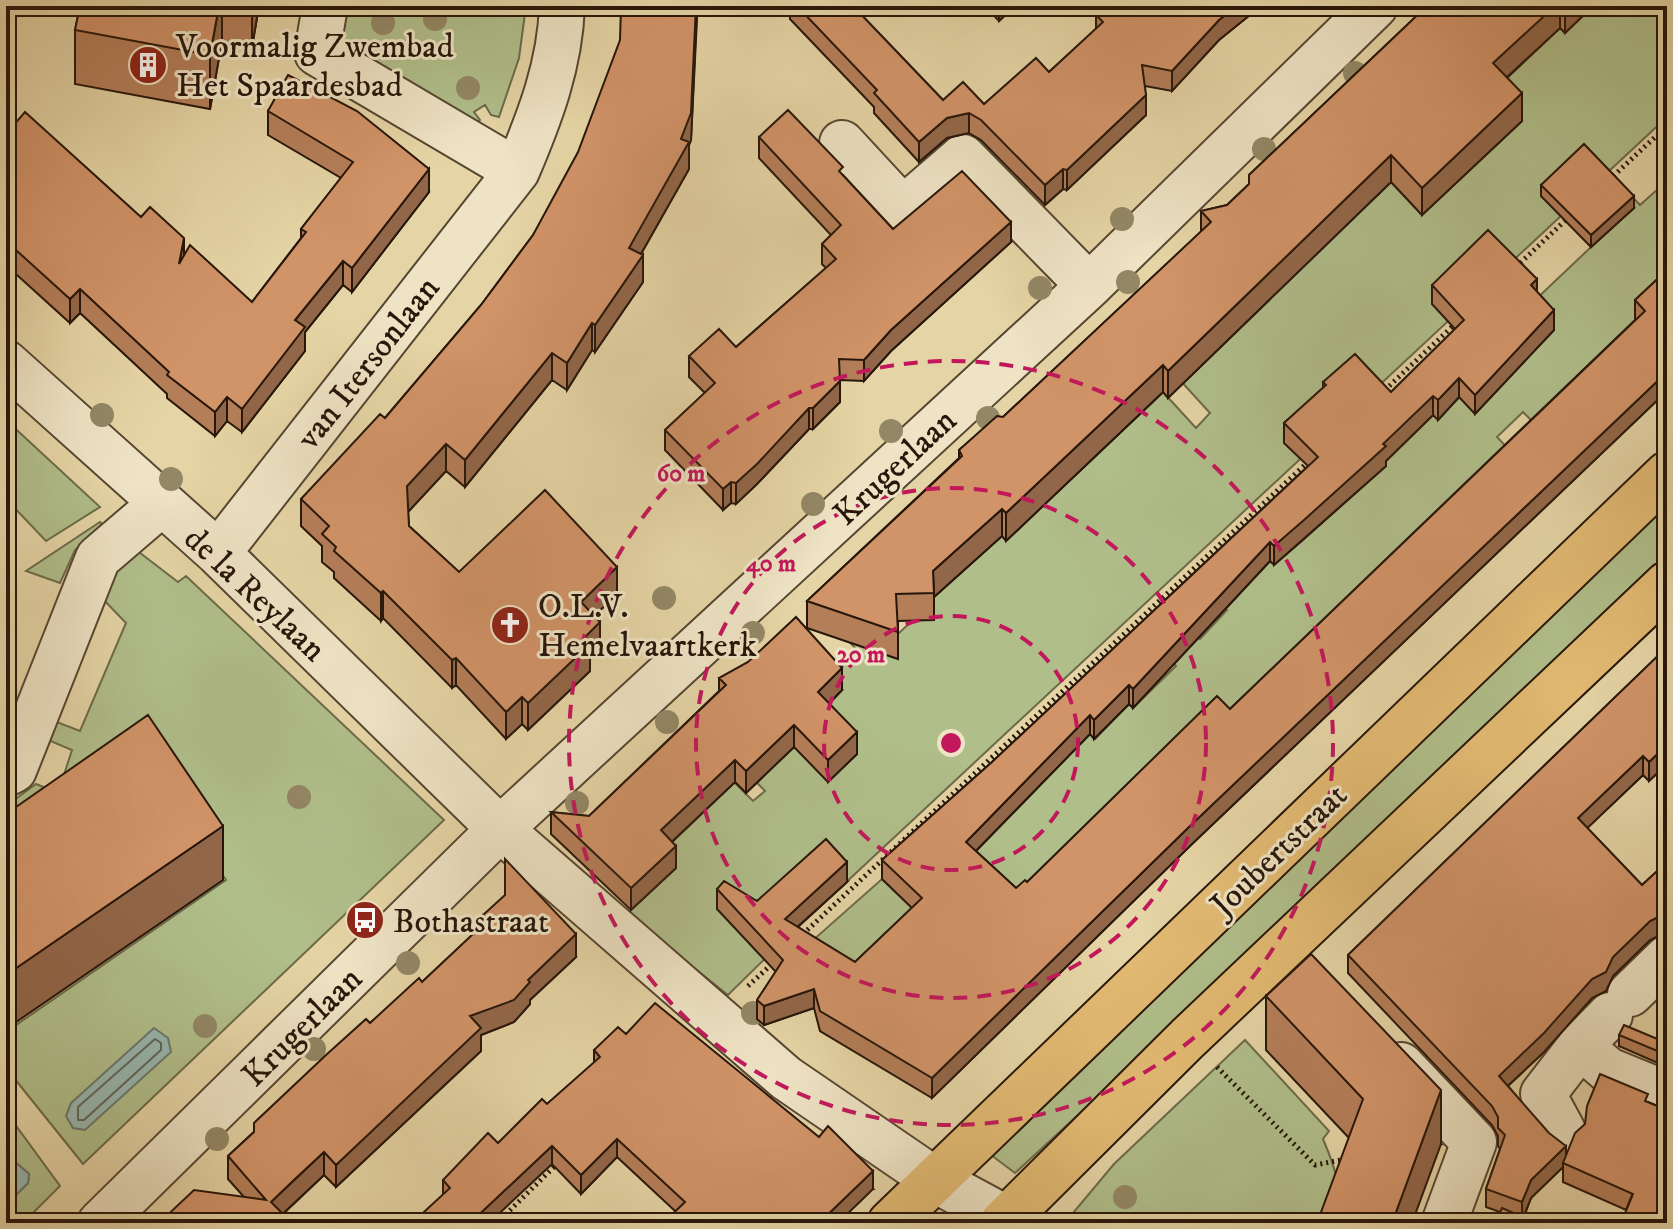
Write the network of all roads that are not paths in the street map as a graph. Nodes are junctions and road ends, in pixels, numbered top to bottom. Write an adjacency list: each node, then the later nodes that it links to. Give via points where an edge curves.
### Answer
1 (325, 6): 5 (street, via 317,53)
2 (562, 6): 5 (street, van Itersonlaan, via 556,64)
3 (1375, 6): 6 (street, Krugerlaan)
4 (842, 143): 6 (street, via 903,209 963,157)
5 (517, 171): 10 (street, van Itersonlaan)
6 (1089, 286): 13 (street, Krugerlaan)
7 (6, 363): 9 (street, de la Reylaan)
8 (1667, 474): 21 (main road, Joubertstraat)
9 (161, 504): 10 (street, de la Reylaan); 12 (street, via 98,558 14,770)
10 (218, 553): 13 (street, de la Reylaan)
11 (1667, 584): 14 (main road)
12 (6, 774)
13 (500, 829): 21 (street, via 786,1078); 24 (street, Krugerlaan)
14 (1286, 945): 16 (street); 23 (main road)
15 (1667, 958): 18 (street)
16 (1317, 978)
17 (1369, 1032): 22 (street, via 1474,1142)
18 (1580, 1046): 19 (street, via 1608,1070); 20 (street, via 1543,1094)
19 (1667, 1094)
20 (1563, 1131)
21 (935, 1180): 23 (street); 25 (main road, Joubertstraat)
22 (1448, 1213)
23 (1008, 1221)
24 (100, 1223)
25 (890, 1223)

